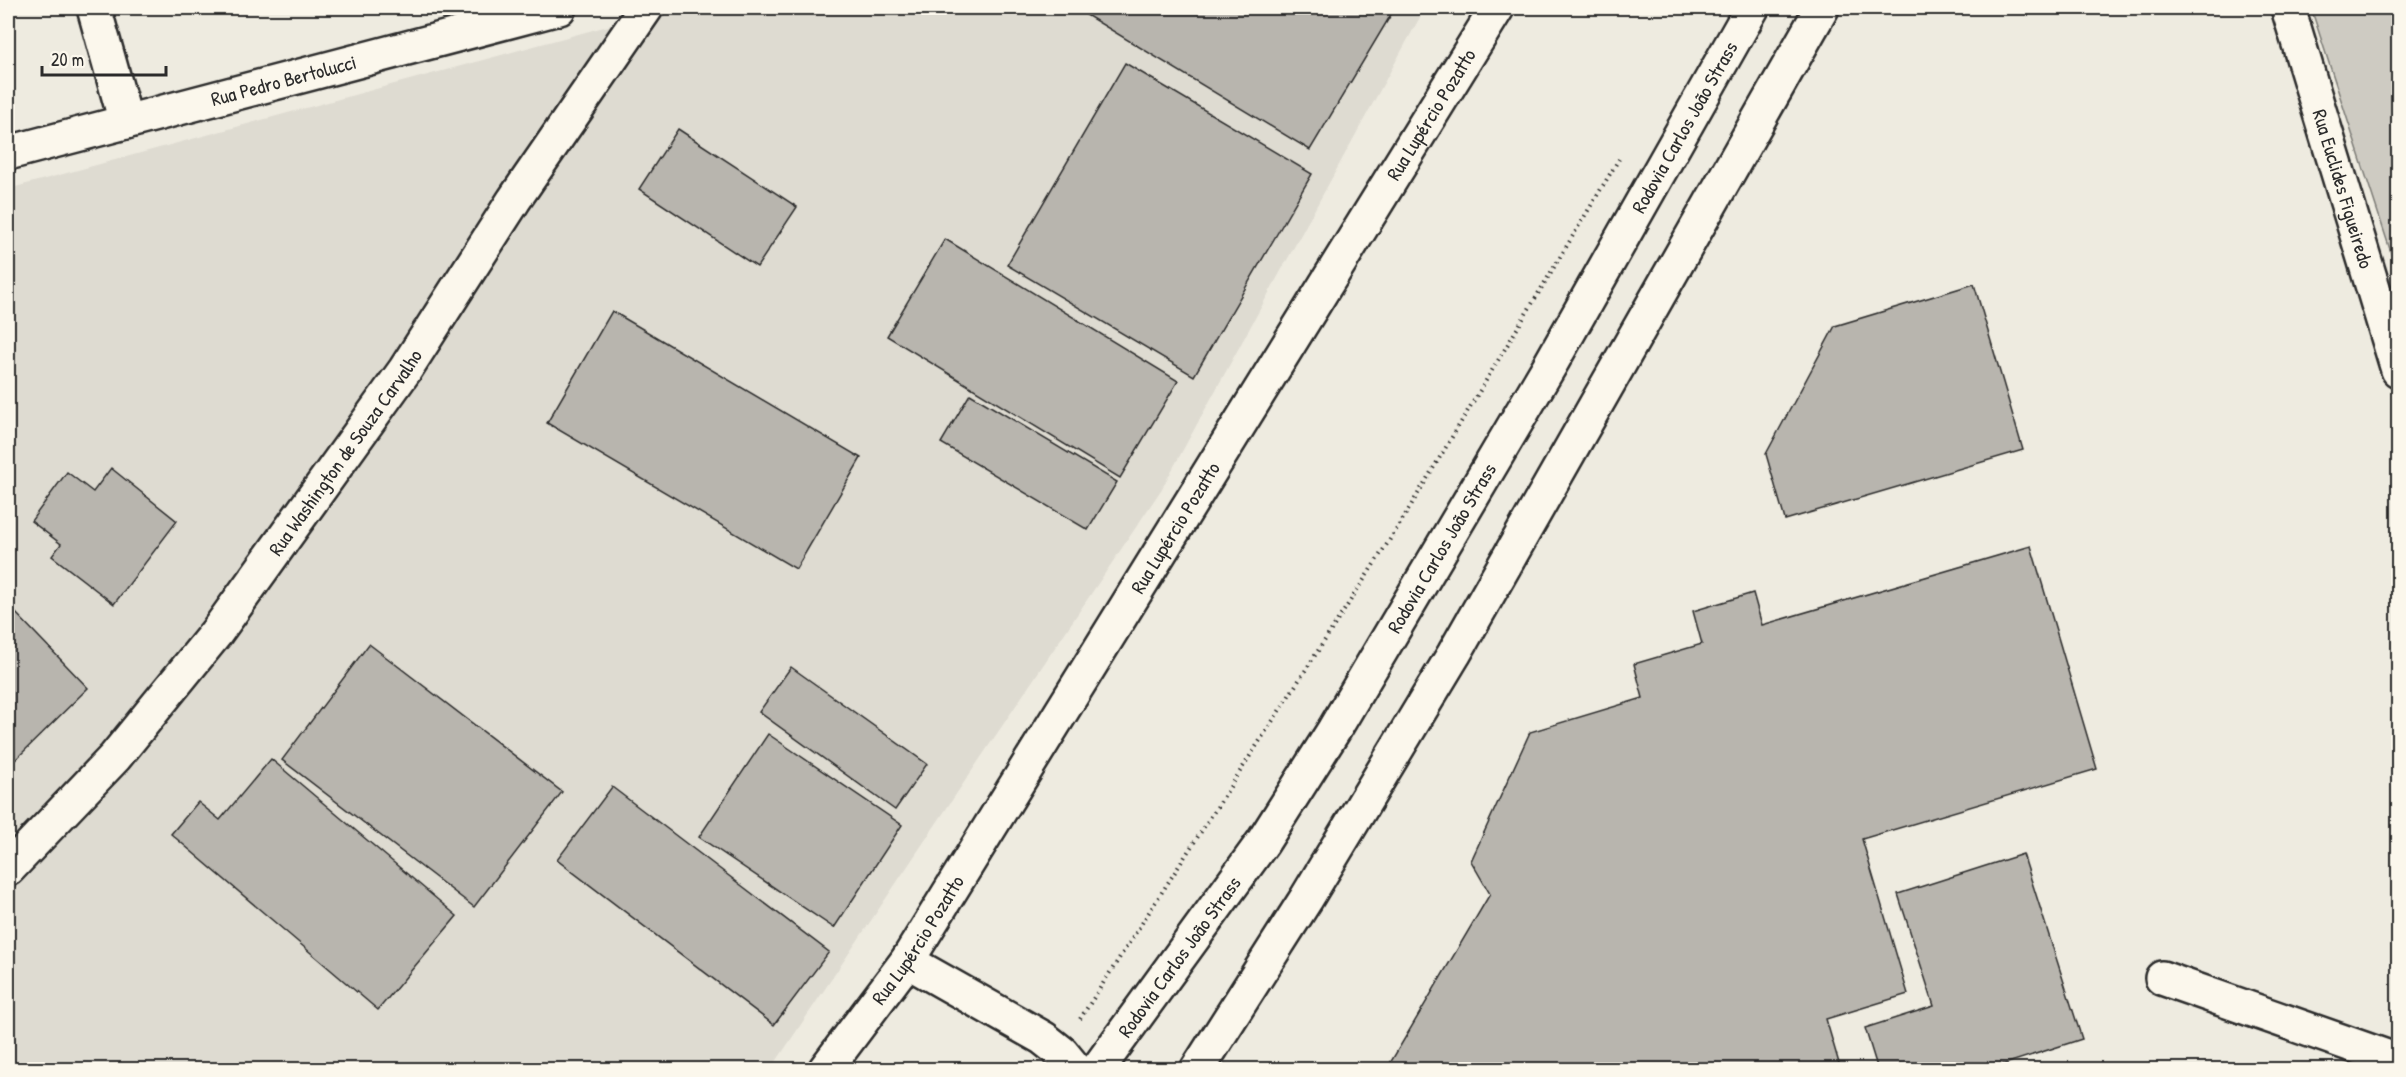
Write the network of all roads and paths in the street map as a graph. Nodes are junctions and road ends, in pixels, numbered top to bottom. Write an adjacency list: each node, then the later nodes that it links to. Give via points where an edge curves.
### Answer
1 (94, 8): 9 (main road)
2 (559, 8): 8 (main road, Rua Pedro Bertolucci)
3 (646, 8): 13 (main road, Rua Washington de Souza Carvalho, via 514,200 405,370 216,633 115,757)
4 (1497, 8): 14 (main road, Rua Lupércio Pozatto)
5 (1752, 8): 19 (main road, Rodovia Carlos João Strass, via 1550,365 1334,730 1263,842)
6 (1822, 8): 20 (main road, via 1454,654)
7 (2288, 8): 12 (main road, Rua Euclides Figueiredo)
8 (498, 16): 9 (main road, Rua Pedro Bertolucci)
9 (126, 122): 11 (main road, Rua Pedro Bertolucci)
10 (1625, 149): 16 (path, via 1398,527 1080,1019)
11 (8, 153)
12 (2398, 370)
13 (8, 869)
14 (907, 961): 16 (main road); 18 (main road, Rua Lupércio Pozatto)
15 (2162, 978): 17 (main road)
16 (1065, 1058)
17 (2398, 1061)
18 (825, 1070)
19 (1096, 1070)
20 (1197, 1070)

